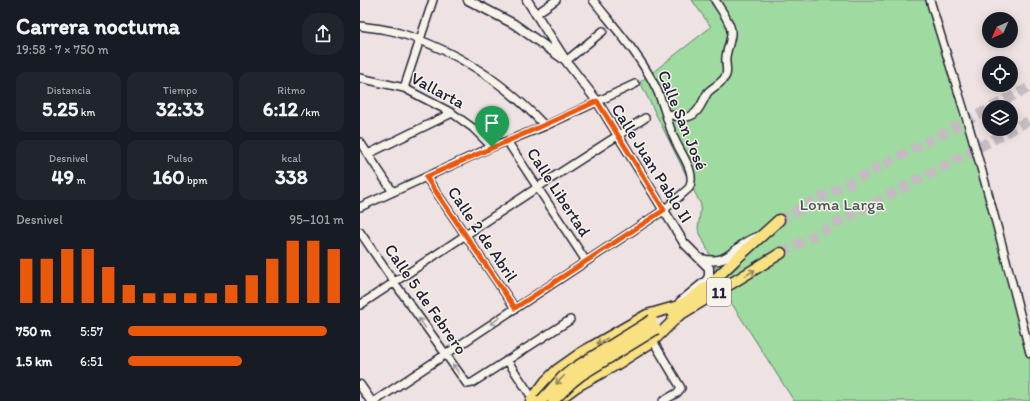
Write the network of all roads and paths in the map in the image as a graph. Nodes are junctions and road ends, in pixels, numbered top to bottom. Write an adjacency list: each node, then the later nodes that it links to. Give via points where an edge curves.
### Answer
1 (433, 0): 11 (street)
2 (468, 0): 12 (street, via 514,24)
3 (527, 0): 8 (street, Calle Juan Pablo II)
4 (556, 0): 8 (street)
5 (593, 0): 18 (street, Calle San José, via 648,72)
6 (715, 0): 18 (street, via 731,29 726,74 694,114 679,117)
7 (930, 0): 45 (street, via 970,130)
8 (536, 14): 12 (street, Calle Juan Pablo II)
9 (360, 26): 11 (street, via 395,32)
10 (603, 31): 12 (street)
11 (420, 40): 15 (street); 20 (street, via 478,69 508,90)
12 (566, 61): 16 (street, Calle Juan Pablo II)
13 (360, 78): 15 (street, Vallarta)
14 (635, 84): 16 (street)
15 (404, 88): 17 (street, Vallarta)
16 (597, 101): 20 (street); 21 (street, Calle Juan Pablo II)
17 (452, 113): 24 (street, Vallarta, via 473,128); 25 (street)
18 (666, 113): 30 (street, Calle San José, via 692,180 689,188)
19 (645, 118): 21 (street)
20 (545, 126): 22 (street)
21 (618, 136): 27 (street); 30 (street, Calle Juan Pablo II)
22 (507, 141): 24 (street); 27 (street, Calle Libertad)
23 (360, 142): 25 (street)
24 (492, 147): 26 (street)
25 (368, 154): 28 (street)
26 (426, 177): 28 (street); 33 (street, Calle 2 de Abril)
27 (538, 187): 33 (street); 37 (street, Calle Libertad)
28 (393, 192): 29 (street)
29 (360, 207)
30 (664, 210): 36 (street, Calle Juan Pablo II, via 684,243); 37 (street, Calle San José)
31 (779, 220): 34 (main road, 11)
32 (360, 232): 38 (street, Calle 5 de Febrero)
33 (466, 235): 38 (street); 40 (street, Calle 2 de Abril)
34 (761, 236): 36 (street, via 746,241 723,259); 41 (main road, 11, via 699,294)
35 (781, 253): 41 (main road, 11, one-way to 35)
36 (702, 259): 41 (street, Calle Juan Pablo II, via 709,268 708,278)
37 (586, 261): 40 (street, Calle San José)
38 (394, 282): 39 (street); 46 (street, Calle 5 de Febrero, one-way to 38)
39 (360, 305)
40 (515, 308): 46 (street, Calle San José, one-way to 46)
41 (676, 311): 43 (main road, 11); 44 (main road); 48 (main road, one-way to 48, via 647,315)
42 (570, 320): 47 (street)
43 (654, 325): 51 (main road, 11, one-way to 51, bridge, via 573,368); 54 (main road, 11, bridge, via 581,375)
44 (653, 341): 50 (main road); 56 (street, via 681,388)
45 (1030, 353)
46 (445, 354): 47 (street, Calle 5 de Febrero, one-way to 46, via 467,384); 53 (street, Calle San José)
47 (507, 360): 51 (street)
48 (564, 364): 50 (main road, via 577,371); 51 (main road, via 546,381)
49 (360, 385): 52 (street)
50 (576, 386): 55 (main road)
51 (535, 400)
52 (371, 401)
53 (375, 401)
54 (553, 401)
55 (558, 401)
56 (663, 401)

